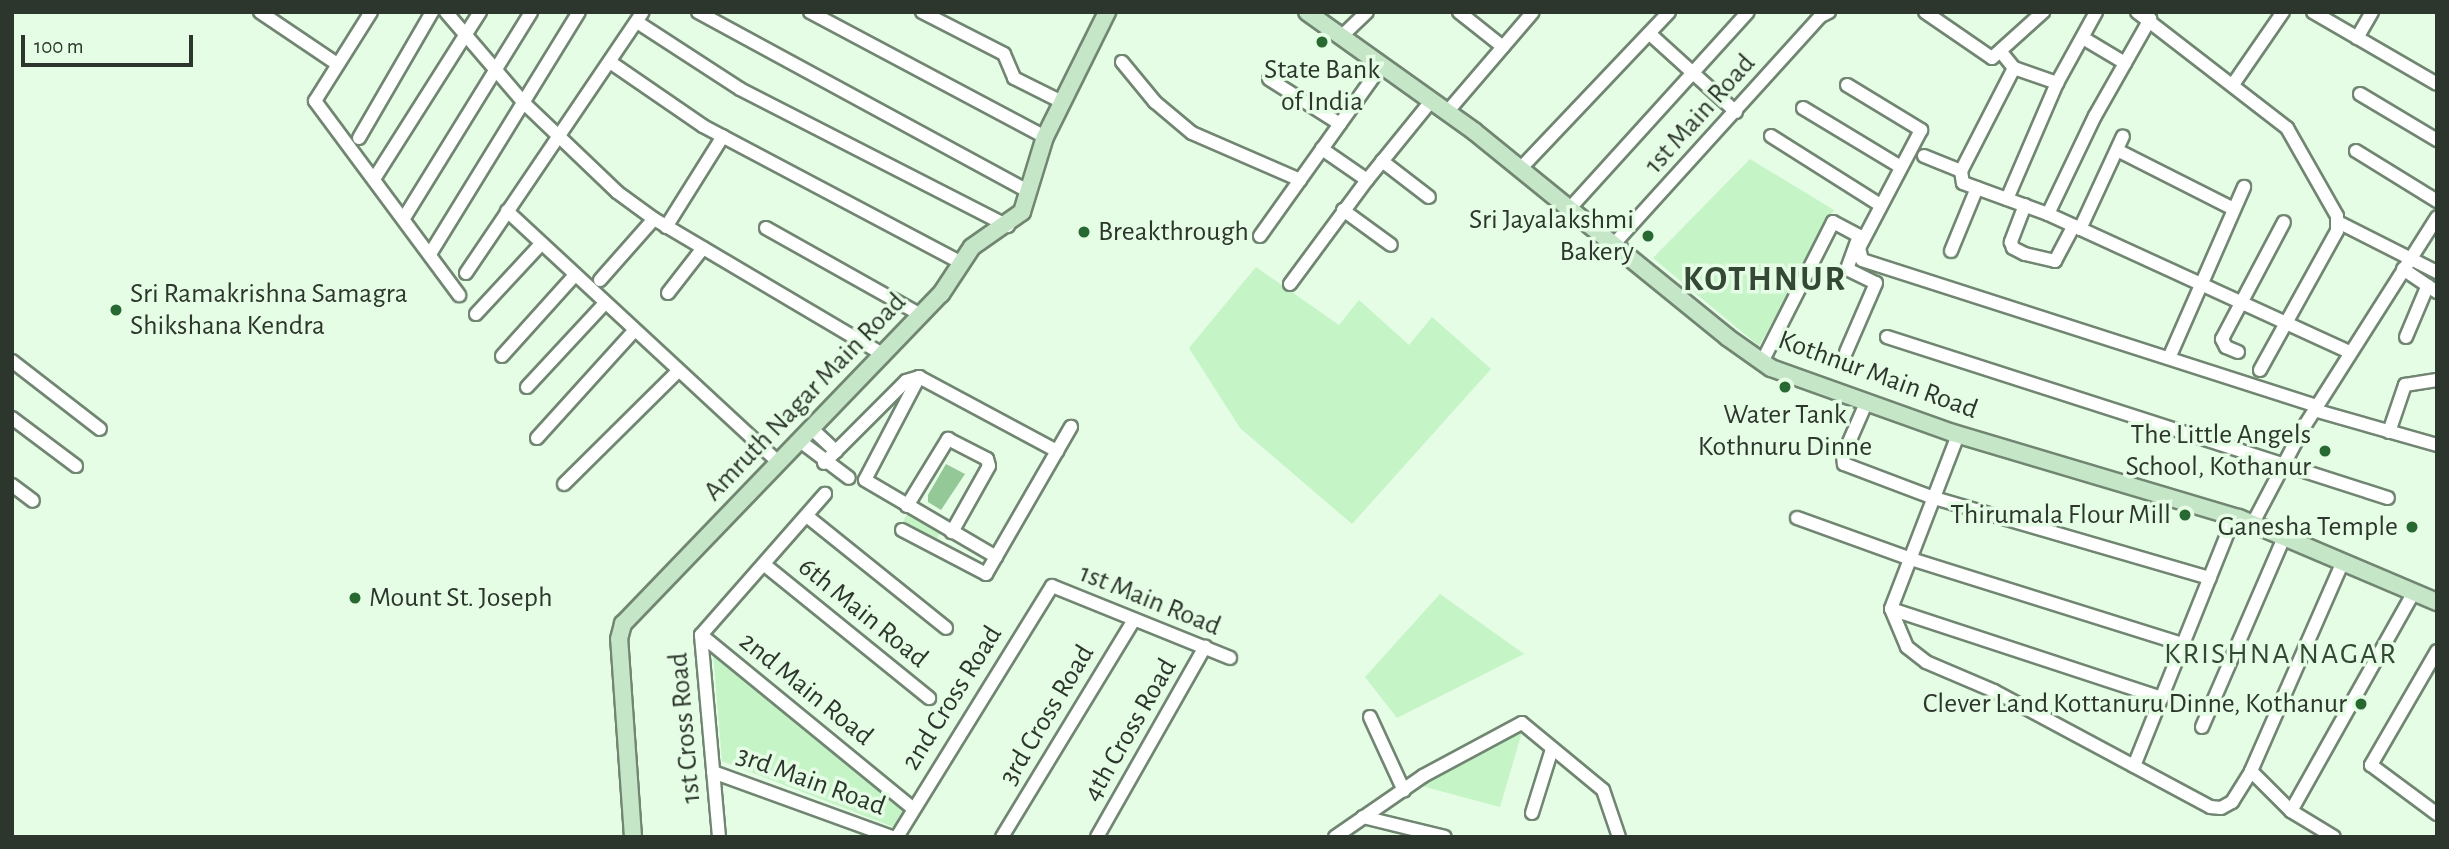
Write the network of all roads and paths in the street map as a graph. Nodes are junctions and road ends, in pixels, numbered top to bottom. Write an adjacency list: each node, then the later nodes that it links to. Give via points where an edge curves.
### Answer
1 (260, 12): 38 (street)
2 (432, 12): 60 (street)
3 (446, 12): 28 (street)
4 (480, 12): 28 (street)
5 (531, 12): 41 (street)
6 (579, 12): 51 (street)
7 (698, 12): 76 (street)
8 (810, 12): 59 (street)
9 (922, 12): 50 (street, via 1004,54 1014,78)
10 (1107, 12): 50 (main road, Amruth Nagar Main Road)
11 (1307, 12): 30 (main road, Kothnur Main Road)
12 (1367, 12): 30 (street)
13 (1459, 12): 33 (street)
14 (1533, 12): 33 (street)
15 (1670, 12): 29 (street)
16 (1748, 12): 42 (street)
17 (1925, 12): 34 (street, via 1986,55 1992,58)
18 (2043, 12): 34 (street)
19 (2096, 12): 31 (street)
20 (2137, 12): 27 (street)
21 (2283, 12): 45 (street)
22 (2313, 12): 32 (street)
23 (2372, 12): 32 (street)
24 (366, 14): 38 (street)
25 (1825, 14): 54 (street, 1st Main Road)
26 (640, 17): 35 (street); 92 (street, via 740,89)
27 (2150, 19): 37 (street); 45 (street)
28 (467, 34): 41 (street); 71 (street)
29 (1650, 34): 42 (street); 69 (street)
30 (1343, 35): 39 (main road, Kothnur Main Road)
31 (2083, 38): 37 (street); 44 (street)
32 (2357, 38): 46 (street)
33 (1503, 47): 53 (street)
34 (2001, 52): 40 (street)
35 (610, 62): 56 (street); 61 (street)
36 (1122, 62): 72 (street, via 1155,102 1192,133)
37 (2125, 63): 86 (street)
38 (337, 64): 71 (street, via 315,101)
39 (1382, 65): 49 (main road, Kothnur Main Road); 55 (street)
40 (2014, 68): 44 (street); 70 (street)
41 (498, 69): 51 (street); 88 (street)
42 (1693, 73): 54 (street); 82 (street)
43 (1269, 79): 55 (street)
44 (2057, 82): 78 (street)
45 (2234, 83): 91 (street, via 2287,128)
46 (2437, 84)
47 (1847, 85): 68 (street, via 1921,130)
48 (2360, 94): 62 (street)
49 (1432, 100): 53 (main road, Kothnur Main Road); 67 (street)
50 (1062, 102): 59 (main road, Amruth Nagar Main Road)
51 (524, 103): 61 (street); 102 (street)
52 (1803, 108): 68 (street)
53 (1448, 111): 69 (main road, Kothnur Main Road)
54 (1736, 112): 98 (street, 1st Main Road)
55 (1340, 124): 63 (street)
56 (723, 136): 93 (street); 103 (street)
57 (1771, 136): 80 (street)
58 (2123, 136): 64 (street)
59 (1045, 137): 76 (main road, Amruth Nagar Main Road)
60 (359, 138)
61 (560, 138): 85 (street); 89 (street, via 617,192)
62 (2437, 140)
63 (1322, 149): 72 (street); 73 (street)
64 (2117, 150): 83 (street); 94 (street)
65 (2356, 151): 79 (street)
66 (1924, 156): 70 (street)
67 (1382, 161): 73 (street); 77 (street)
68 (1899, 166): 80 (street)
69 (1521, 168): 82 (main road, Kothnur Main Road)
70 (1961, 172): 75 (street, via 1963,183)
71 (374, 179): 88 (street)
72 (1300, 180): 96 (street)
73 (1367, 180): 84 (street)
74 (2244, 187): 83 (street)
75 (1977, 188): 78 (street); 101 (street)
76 (1029, 192): 92 (main road, Amruth Nagar Main Road, via 1022,212)
77 (1429, 197)
78 (2007, 199): 81 (street)
79 (2437, 201)
80 (1880, 205): 127 (street, via 1859,248 1862,260)
81 (2025, 205): 86 (street); 94 (street, via 2011,242 2025,254 2055,261)
82 (1571, 207): 98 (main road, Kothnur Main Road)
83 (2234, 209): 109 (street)
84 (1343, 210): 99 (street); 110 (street)
85 (507, 211): 97 (street); 106 (street)
86 (2048, 214): 94 (street)
87 (2437, 217): 104 (street)
88 (404, 218): 102 (street)
89 (654, 219): 93 (street); 108 (street)
90 (2284, 222): 115 (street)
91 (2338, 222): 104 (street); 118 (street)
92 (1008, 226): 103 (main road, Amruth Nagar Main Road, via 980,240)
93 (666, 227): 100 (street)
94 (2077, 227): 109 (street)
95 (766, 228): 117 (street)
96 (1260, 236)
97 (541, 244): 107 (street); 116 (street)
98 (1614, 244): 129 (main road, Kothnur Main Road)
99 (1391, 246)
100 (703, 248): 112 (street); 125 (street)
101 (1951, 251)
102 (430, 254): 113 (street)
103 (962, 263): 117 (main road, Amruth Nagar Main Road, via 941,294)
104 (2406, 265): 105 (street); 111 (street); 124 (street)
105 (2437, 272)
106 (466, 274)
107 (575, 276): 114 (street); 126 (street)
108 (600, 281)
109 (2200, 284): 115 (street); 127 (street)
110 (1290, 285)
111 (2432, 288): 121 (street)
112 (668, 293)
113 (459, 295)
114 (604, 303): 119 (street); 134 (street)
115 (2240, 304): 118 (street); 123 (street, via 2222,339 2225,346)
116 (476, 314)
117 (919, 314): 125 (main road, Amruth Nagar Main Road)
118 (2287, 323): 124 (street); 130 (street)
119 (634, 331): 131 (street); 143 (street)
120 (1887, 337): 150 (street)
121 (2406, 337)
122 (1846, 352): 129 (street, via 1876,283 1847,269 1859,236 1833,222)
123 (2238, 352)
124 (2350, 352): 136 (street)
125 (884, 355): 140 (main road, Amruth Nagar Main Road)
126 (502, 356)
127 (2169, 358): 136 (street)
128 (12, 361): 139 (street)
129 (1762, 362): 135 (main road, Kothnur Main Road)
130 (2260, 370)
131 (678, 371): 148 (street); 153 (street)
132 (919, 377): 146 (street, via 906,381); 147 (street); 159 (street, via 864,480)
133 (2437, 380): 141 (street, via 2404,385)
134 (527, 387)
135 (1867, 401): 142 (main road, Kothnur Main Road); 156 (street, via 1843,464)
136 (2316, 408): 141 (street); 150 (street)
137 (12, 418): 151 (street)
138 (1070, 427): 147 (street)
139 (100, 429)
140 (813, 429): 144 (main road, Amruth Nagar Main Road); 146 (street)
141 (2389, 432): 145 (street)
142 (1958, 435): 156 (street); 161 (main road, Kothnur Main Road)
143 (537, 438)
144 (800, 441): 148 (main road, Amruth Nagar Main Road); 149 (street)
145 (2437, 445)
146 (836, 451): 149 (street)
147 (1057, 451): 167 (street)
148 (779, 463): 197 (main road, Amruth Nagar Main Road, via 621,629)
149 (824, 463): 152 (street)
150 (2284, 463): 157 (street); 163 (street)
151 (76, 466)
152 (849, 478)
153 (564, 484)
154 (12, 485): 158 (street)
155 (825, 494): 160 (street, 1st Cross Road)
156 (1934, 498): 168 (street); 171 (street)
157 (2388, 498)
158 (33, 501)
159 (907, 506): 165 (street); 165 (street, via 948,439 987,459 989,466)
160 (808, 517): 170 (street, 1st Cross Road); 177 (street)
161 (2234, 517): 163 (main road, Kothnur Main Road); 171 (street)
162 (1797, 518): 168 (street)
163 (2253, 523): 166 (main road, Kothnur Main Road)
164 (902, 530): 167 (street, via 982,574)
165 (952, 532): 167 (street)
166 (2285, 535): 169 (main road, Kothnur Main Road); 186 (street)
167 (996, 557)
168 (1911, 559): 175 (street); 179 (street)
169 (2343, 561): 173 (main road, Kothnur Main Road); 189 (street)
170 (766, 566): 178 (street, 1st Cross Road); 183 (street, 6th Main Road)
171 (2210, 578): 179 (street)
172 (1052, 586): 176 (street, 1st Main Road); 192 (street, 2nd Cross Road)
173 (2414, 592): 174 (main road, Kothnur Main Road); 193 (street)
174 (2437, 602)
175 (1891, 609): 184 (street); 188 (street, via 1907,647 1926,662 1994,691)
176 (1134, 620): 180 (street, 1st Main Road); 201 (street, 3rd Cross Road)
177 (946, 628)
178 (701, 635): 190 (street, 1st Cross Road); 192 (street, 2nd Main Road)
179 (2183, 644): 184 (street)
180 (1205, 648): 182 (street, 1st Main Road); 202 (street, 4th Cross Road)
181 (2437, 651): 195 (street, via 2371,765)
182 (1230, 658)
183 (929, 698)
184 (2161, 698): 188 (street)
185 (1370, 717): 191 (street)
186 (2202, 727)
187 (1552, 749): 191 (street, via 1522,723); 194 (street); 205 (street, via 1603,790)
188 (2134, 766): 189 (street, via 2210,807 2221,808 2232,802)
189 (2251, 771): 193 (street)
190 (713, 772): 198 (street, 1st Cross Road); 199 (street, 3rd Main Road)
191 (1404, 791): 196 (street)
192 (912, 808): 200 (street, 2nd Cross Road)
193 (2291, 811): 206 (street)
194 (1532, 813)
195 (2437, 814)
196 (1363, 817): 203 (street); 204 (street)
197 (633, 837)
198 (719, 837)
199 (892, 837)
200 (897, 837)
201 (1002, 837)
202 (1097, 837)
203 (1335, 837)
204 (1445, 837)
205 (1619, 837)
206 (2334, 837)

